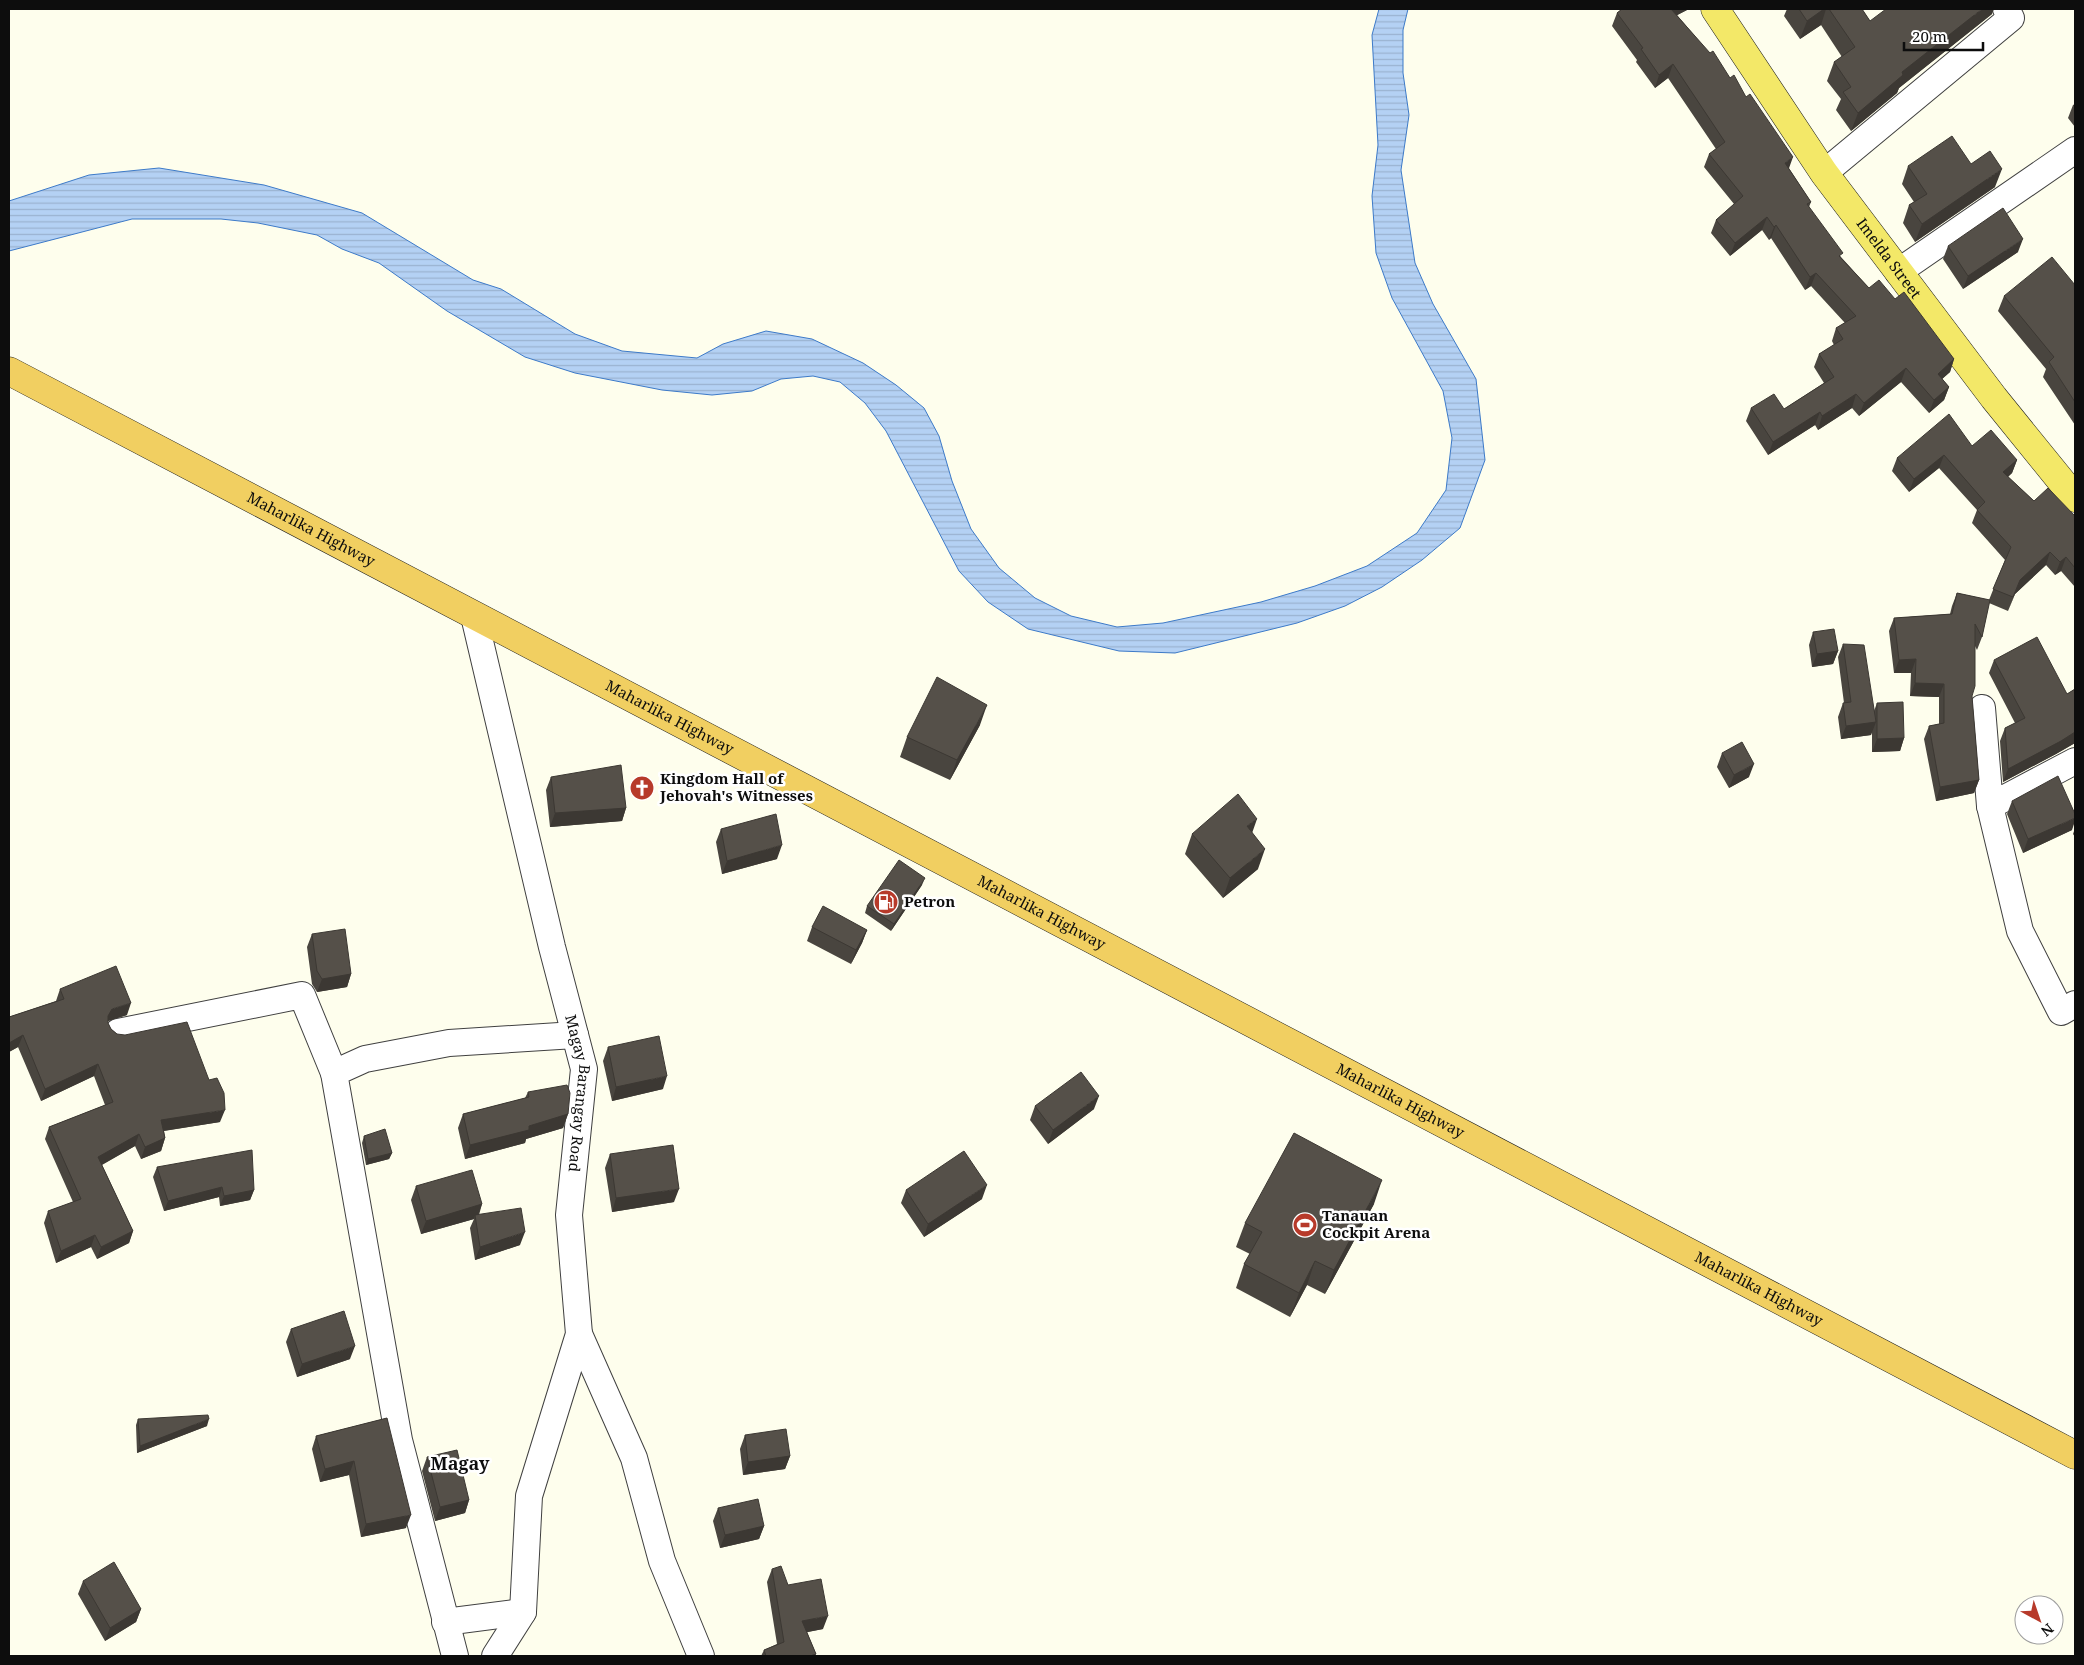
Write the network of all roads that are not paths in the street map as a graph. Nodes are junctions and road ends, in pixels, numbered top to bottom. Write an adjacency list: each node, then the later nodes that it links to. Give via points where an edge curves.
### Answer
1 (1715, 9): 4 (main road, Imelda Street)
2 (2006, 9): 4 (street, via 2011,18)
3 (2075, 150): 5 (street)
4 (1824, 173): 5 (main road, Imelda Street)
5 (1898, 272): 7 (main road, Imelda Street)
6 (9, 371): 8 (highway, Maharlika Highway)
7 (2075, 498)
8 (474, 616): 14 (street, Magay Barangay Road); 17 (highway, Maharlika Highway)
9 (1982, 708): 11 (street)
10 (2075, 761): 11 (street)
11 (1990, 806): 12 (street, via 2020,931 2061,1012)
12 (2075, 1004)
13 (118, 1032): 15 (street, via 302,995)
14 (575, 1035): 15 (street, via 449,1043 365,1059); 16 (street, Magay Barangay Road, via 584,1069 569,1215)
15 (334, 1073): 19 (street, via 399,1440)
16 (579, 1334): 18 (street, Magay Barangay Road, via 529,1496); 22 (street, via 634,1458 662,1562)
17 (2075, 1456)
18 (523, 1612): 19 (street); 21 (street, Magay Barangay Road)
19 (445, 1622): 20 (street)
20 (455, 1656)
21 (495, 1656)
22 (701, 1656)

